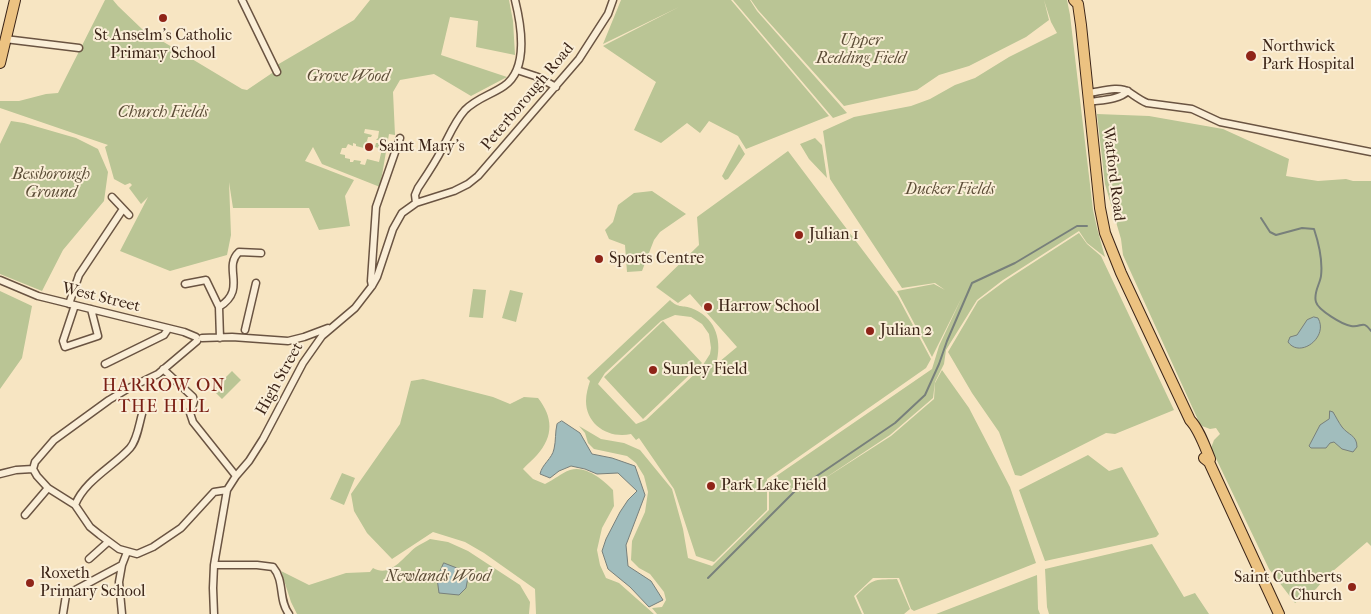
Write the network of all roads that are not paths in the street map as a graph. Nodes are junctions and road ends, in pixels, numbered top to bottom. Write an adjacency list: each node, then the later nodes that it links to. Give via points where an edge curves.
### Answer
1 (15, 0): 6 (main road)
2 (242, 0): 10 (street)
3 (515, 0): 9 (street, via 521,37)
4 (613, 0): 11 (street, Peterborough Road, via 587,48)
5 (1077, 1): 12 (main road, Watford Road)
6 (5, 39): 7 (street); 8 (main road)
7 (79, 48)
8 (0, 58)
9 (517, 70): 11 (street, via 538,76); 16 (street, via 506,85 475,102 460,117 418,188)
10 (277, 72)
11 (556, 87): 16 (street, Peterborough Road, via 478,176 454,191)
12 (1089, 98): 14 (street, via 1121,89 1147,103 1192,109 1220,122); 51 (main road, Watford Road, via 1105,233)
13 (400, 138): 23 (street, via 376,206)
14 (1371, 152)
15 (112, 197): 17 (street)
16 (416, 204): 23 (street, High Street, via 398,219)
17 (123, 209): 18 (street); 24 (street, via 79,276)
18 (129, 215)
19 (261, 253): 25 (street, via 237,253 233,264 233,292)
20 (0, 280): 24 (street, West Street, via 38,296)
21 (256, 283): 29 (street)
22 (185, 284): 25 (street, via 206,280)
23 (372, 286): 27 (street, High Street, via 356,308)
24 (72, 305): 26 (street, West Street); 26 (street, via 63,339 65,347 98,336)
25 (219, 307): 30 (street)
26 (91, 309): 28 (street, West Street)
27 (332, 328): 29 (street, West Street, via 296,340); 37 (street, High Street, via 303,362 263,439)
28 (168, 329): 31 (street, West Street); 32 (street, via 164,335)
29 (244, 334): 30 (street, West Street)
30 (220, 338): 31 (street, West Street)
31 (198, 339): 33 (street)
32 (105, 364)
33 (163, 369): 35 (street, via 109,400 54,440 35,462); 37 (street, via 193,397 190,413 193,422)
34 (142, 414): 40 (street, via 130,447 96,478)
35 (33, 470): 36 (street); 38 (street)
36 (0, 474)
37 (236, 476): 39 (street, High Street)
38 (48, 488): 40 (street); 41 (street)
39 (227, 490): 43 (street, via 214,492 182,528 153,547 136,554); 46 (street, High Street)
40 (76, 505): 42 (street, via 90,527)
41 (25, 515)
42 (108, 542): 43 (street); 44 (street)
43 (128, 552): 45 (street)
44 (89, 559)
45 (122, 565): 47 (street, via 66,595); 48 (street, via 119,582)
46 (214, 565): 49 (street, High Street); 50 (street, via 273,567 280,576 283,604)
47 (62, 614)
48 (122, 614)
49 (214, 614)
50 (289, 614)
51 (1279, 614)

